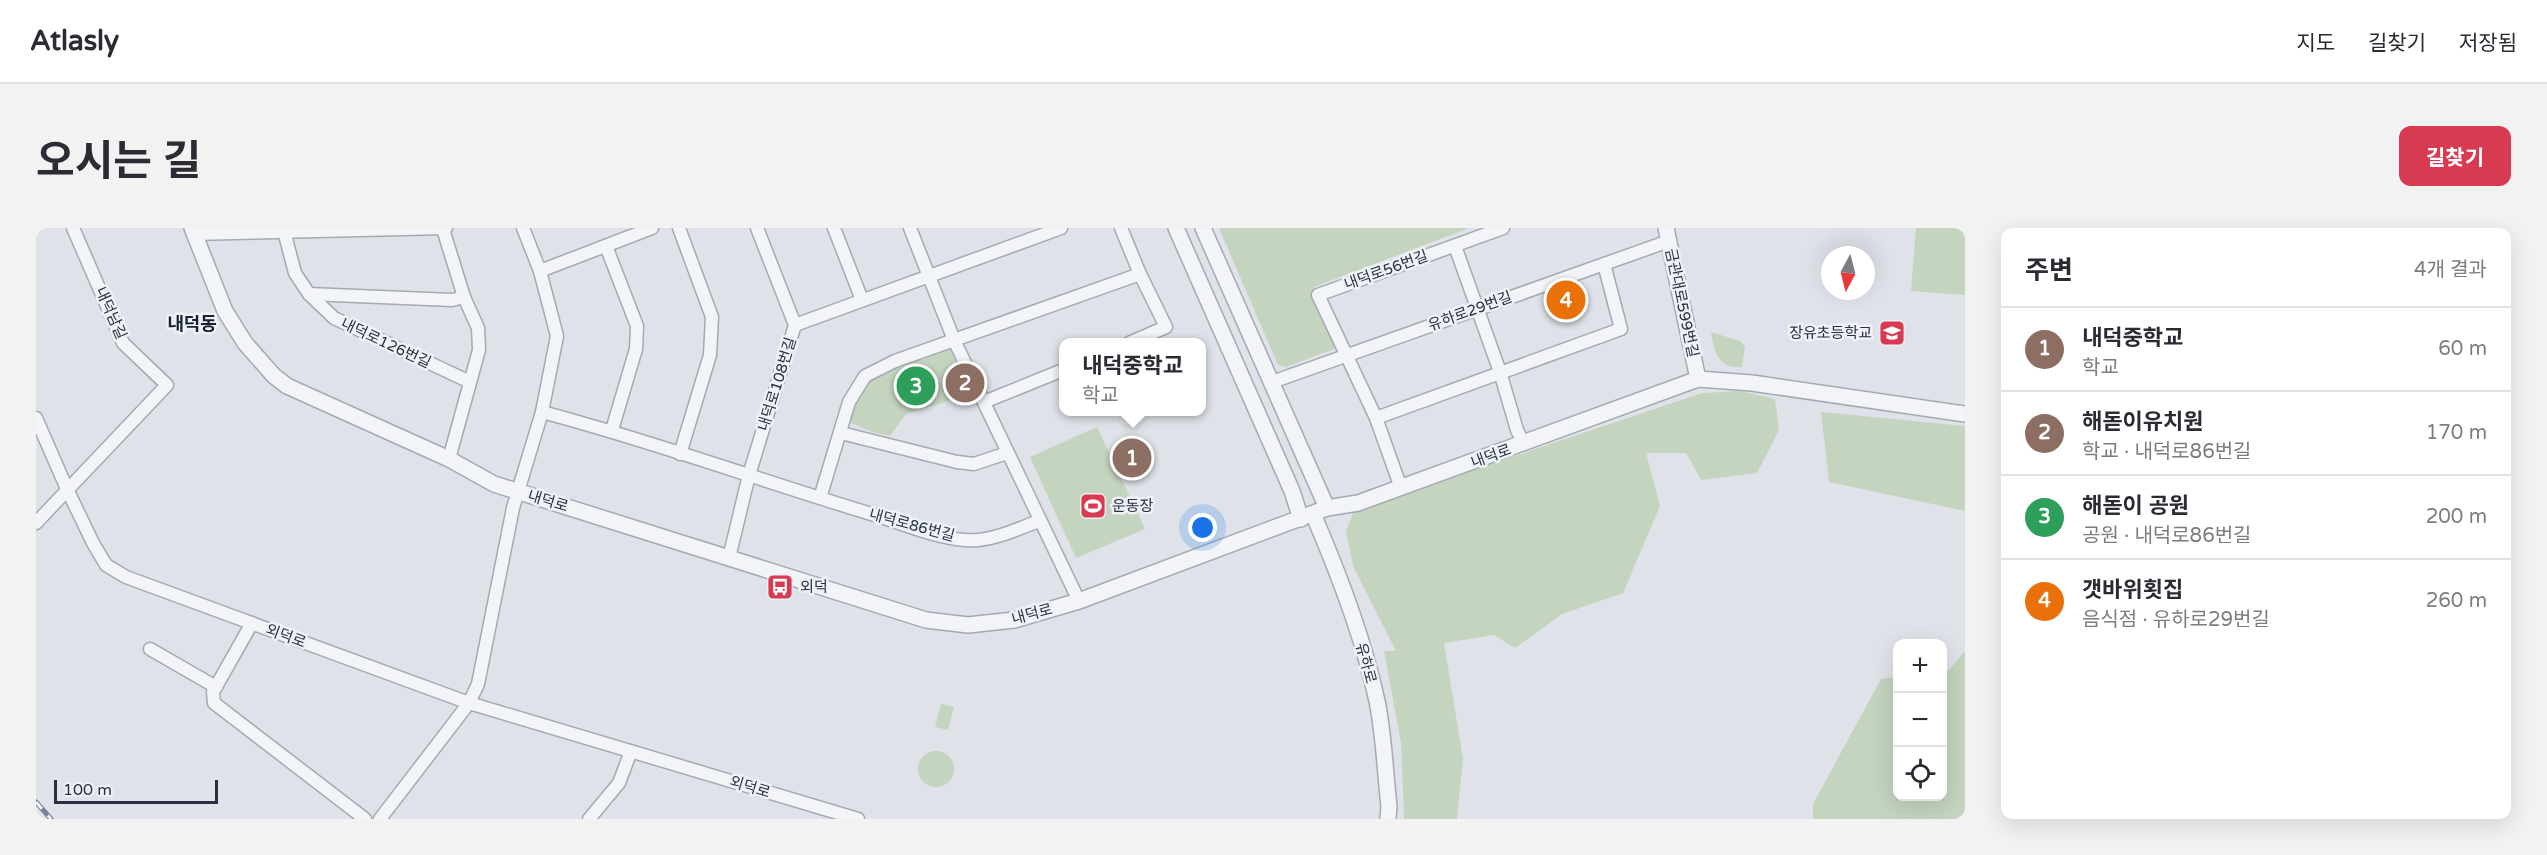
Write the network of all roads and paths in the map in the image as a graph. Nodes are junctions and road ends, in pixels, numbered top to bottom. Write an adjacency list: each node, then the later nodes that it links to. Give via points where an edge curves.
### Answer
1 (73, 228): 49 (street, 내덕남길, via 123,343 167,385)
2 (522, 228): 20 (street)
3 (652, 228): 17 (street)
4 (679, 228): 45 (street, via 712,317 710,355)
5 (757, 228): 27 (street, 내덕로108번길)
6 (834, 228): 25 (street)
7 (910, 228): 22 (street)
8 (1061, 228): 22 (street)
9 (1121, 228): 21 (street)
10 (1176, 228): 52 (street, 유하로, via 1292,491)
11 (1203, 228): 35 (street, 유하로)
12 (1503, 228): 18 (street, 내덕로56번길)
13 (445, 229): 15 (street); 24 (street)
14 (193, 231): 15 (street); 46 (street, 내덕로, via 225,311 245,343 274,376 287,386)
15 (284, 231): 23 (street, 내덕로126번길, via 295,273)
16 (1667, 235): 19 (street, 유하로29번길); 33 (street, 금관대로599번길)
17 (606, 246): 20 (street); 41 (street, via 637,326 636,349)
18 (1455, 246): 26 (street); 30 (street, 내덕로56번길, via 1318,295)
19 (1604, 264): 26 (street, 유하로29번길); 32 (street, via 1621,329)
20 (540, 271): 37 (street, via 557,336)
21 (1140, 274): 28 (street, via 1166,327); 29 (street)
22 (929, 278): 25 (street); 29 (street)
23 (309, 294): 24 (street, 내덕로126번길, via 452,300); 34 (street, 내덕로126번길, via 334,318)
24 (464, 297): 34 (street, via 478,328 479,350)
25 (862, 300): 27 (street)
26 (1477, 308): 30 (street, 유하로29번길); 32 (street)
27 (795, 326): 47 (street, 내덕로108번길)
28 (1139, 338)
29 (954, 340): 36 (street); 42 (street, via 865,376 849,402)
30 (1346, 356): 35 (street, 유하로29번길); 40 (street)
31 (1059, 372): 36 (street)
32 (1500, 372): 40 (street); 43 (street)
33 (1698, 379): 38 (street, 내덕로, via 1752,383); 43 (street, 내덕로)
34 (470, 382): 46 (street)
35 (1272, 382): 52 (street, 유하로)
36 (984, 402): 44 (street)
37 (542, 412): 41 (street); 50 (street)
38 (1965, 414)
39 (36, 418): 49 (street)
40 (1376, 418): 48 (street)
41 (612, 430): 45 (street)
42 (841, 433): 44 (street, via 957,462 974,464); 51 (street)
43 (1524, 444): 48 (street, 내덕로)
44 (1007, 453): 53 (street)
45 (680, 454): 47 (street)
46 (449, 459): 50 (street, 내덕로, via 494,484)
47 (749, 475): 51 (street, 내덕로86번길); 55 (street, 내덕로108번길)
48 (1401, 488): 52 (street, 내덕로)
49 (66, 489): 54 (street); 57 (street, 외덕로, via 106,565 126,577)
50 (518, 491): 55 (street, 내덕로); 60 (street, via 478,684)
51 (820, 498): 53 (street, 내덕로86번길, via 948,537 978,540)
52 (1314, 513): 56 (street, 내덕로); 68 (street, 유하로, via 1339,574 1377,701)
53 (1039, 521): 56 (street)
54 (36, 523)
55 (729, 558): 56 (street, 내덕로, via 936,621 968,625 1014,620)
56 (1078, 601)
57 (252, 623): 59 (street); 60 (street, 외덕로)
58 (150, 649): 59 (street)
59 (216, 687): 63 (street, via 214,703)
60 (469, 703): 61 (street, 외덕로); 64 (street)
61 (631, 751): 62 (street, 외덕로); 65 (street, via 619,783)
62 (824, 809): 66 (street); 67 (street, 외덕로)
63 (365, 819)
64 (380, 819)
65 (589, 819)
66 (815, 819)
67 (858, 819)
68 (1388, 819)

